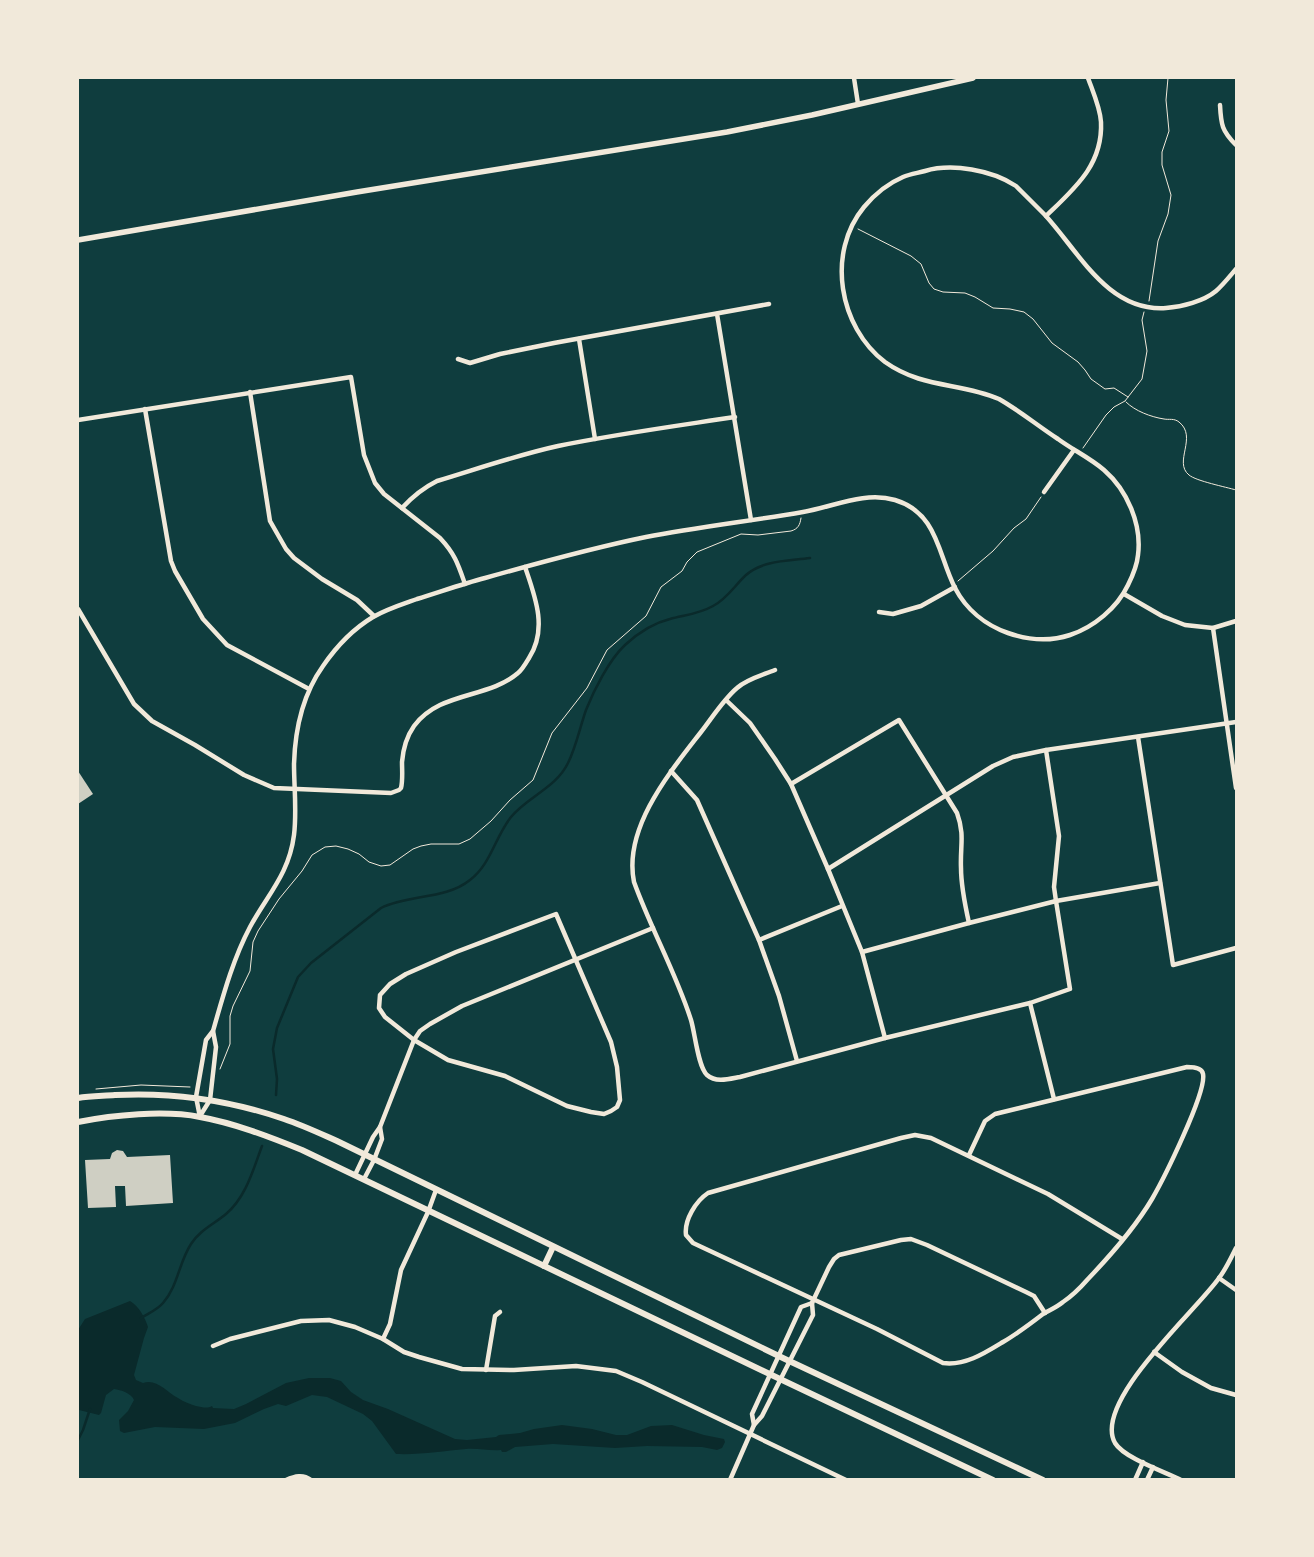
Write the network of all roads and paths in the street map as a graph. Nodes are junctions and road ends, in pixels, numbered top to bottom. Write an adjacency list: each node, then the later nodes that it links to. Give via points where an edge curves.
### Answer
1 (854, 78): 5 (street)
2 (973, 78): 5 (street)
3 (1088, 78): 8 (street, via 1101,122 1098,147 1082,180)
4 (1168, 78): 12 (path, via 1169,131 1162,152 1162,165 1172,195 1158,241)
5 (858, 104): 10 (street, via 727,132)
6 (1220, 105): 7 (street, via 1221,124)
7 (1236, 145)
8 (1046, 216): 11 (street, via 1110,290 1146,307 1191,304 1215,292); 25 (street, via 1016,186 976,170 931,169 903,176 884,188 861,211 844,246 842,277 848,311 872,352 903,373 921,380 984,392 999,399)
9 (857, 229): 19 (path, via 912,256 921,264 929,283 942,292 965,293 994,308 1024,312 1052,343 1078,362 1091,379 1105,389 1114,388)
10 (78, 240)
11 (1236, 269)
12 (1150, 298)
13 (769, 304): 15 (street)
14 (1144, 312): 19 (path, via 1145,368 1142,379)
15 (718, 314): 16 (street); 22 (street)
16 (579, 338): 17 (street, via 470,363); 24 (street)
17 (458, 359)
18 (250, 392): 21 (street); 29 (street, via 351,377 364,455 370,472 375,484); 39 (street, via 270,521 294,558 357,600)
19 (1128, 398): 20 (path)
20 (1125, 401): 26 (path, via 1106,415); 27 (path, via 1143,413 1178,421 1186,434 1183,468 1190,476)
21 (145, 409): 23 (street); 43 (street, via 171,561 193,602 203,619 227,645)
22 (735, 417): 24 (street); 31 (street)
23 (78, 420)
24 (595, 440): 29 (street, via 558,446 438,482 417,493)
25 (1074, 450): 26 (street); 28 (street)
26 (1079, 454): 36 (street, via 1104,471 1133,511 1139,553 1136,569)
27 (1236, 490)
28 (1044, 492): 33 (path, via 1026,520)
29 (402, 508): 34 (street, via 447,546 455,556)
30 (803, 512): 31 (street); 35 (street, via 864,497 897,500 915,510 932,528); 69 (path, via 800,524 791,531 741,534 697,552 682,571 661,587 646,616 607,650 587,688 552,733 533,780 470,840 459,844 421,846 390,865 381,866 336,846 325,847 312,855 258,931 250,971 230,1016 230,1044)
31 (751, 520): 32 (street, via 646,537)
32 (525, 567): 34 (street); 52 (street, via 539,618 533,652 520,672 510,679 447,701 424,715 409,734 399,790 391,793)
33 (958, 581)
34 (465, 584): 39 (street)
35 (955, 587): 36 (street, via 980,618 996,628 1025,638 1050,639 1085,629); 38 (street, via 921,606 893,614)
36 (1124, 594): 41 (street, via 1162,616 1186,625)
37 (78, 609): 52 (street, via 142,713 244,775 274,788)
38 (879, 612)
39 (374, 616): 43 (street, via 338,647)
40 (1236, 621): 41 (street)
41 (1213, 628): 46 (street)
42 (775, 670): 44 (street, via 738,687)
43 (309, 689): 52 (street, via 295,745)
44 (726, 700): 49 (street); 50 (street, via 750,723)
45 (1236, 722): 46 (street)
46 (1226, 724): 47 (street); 51 (street)
47 (1138, 737): 48 (street); 55 (street)
48 (1046, 750): 53 (street, via 1012,757); 56 (street, via 1059,836 1054,887)
49 (671, 772): 59 (street, via 644,816 632,854 633,877); 60 (street, via 697,800)
50 (791, 784): 53 (street, via 899,720); 54 (street)
51 (1236, 788)
52 (295, 789): 65 (street, via 294,833 286,869 243,941)
53 (946, 796): 54 (street); 58 (street, via 961,826 961,876)
54 (828, 869): 57 (street)
55 (1160, 883): 56 (street); 61 (street, via 1173,965)
56 (1056, 901): 58 (street); 64 (street, via 1070,990)
57 (842, 906): 60 (street); 62 (street)
58 (969, 923): 62 (street)
59 (653, 928): 63 (street); 68 (street, via 685,1001 706,1075 716,1080 727,1080)
60 (759, 940): 68 (street)
61 (1236, 948)
62 (862, 952): 66 (street)
63 (575, 960): 67 (street, via 456,1010 420,1031); 67 (street, via 556,914 406,974 380,995 379,1008 384,1017); 67 (street, via 611,1042 617,1067 620,1100 611,1112 604,1114 567,1106 505,1076 448,1060)
64 (1030, 1003): 66 (street); 74 (street)
65 (213, 1031): 72 (street, via 206,1040); 75 (street, via 216,1047)
66 (885, 1038): 68 (street)
67 (414, 1040): 78 (street)
68 (797, 1061)
69 (219, 1070)
70 (190, 1087): 71 (path, via 141,1085)
71 (96, 1089)
72 (196, 1097): 73 (main road, via 141,1094); 75 (main road); 76 (street)
73 (78, 1098)
74 (1054, 1099): 80 (street, via 989,1117); 86 (street, via 1187,1067 1196,1067 1204,1074 1197,1104 1166,1173 1152,1200)
75 (210, 1100): 76 (street); 79 (main road, via 284,1118)
76 (200, 1117): 77 (main road, via 143,1115); 82 (main road, via 285,1143)
77 (78, 1122)
78 (380, 1127): 79 (street); 81 (street, via 382,1139)
79 (365, 1155): 81 (main road); 82 (street)
80 (969, 1155): 86 (street, via 1048,1194); 92 (street, via 931,1138 915,1135 728,1186 701,1198 685,1231 693,1243)
81 (374, 1160): 83 (street); 84 (main road)
82 (356, 1175): 83 (main road)
83 (364, 1179): 85 (main road)
84 (436, 1190): 85 (street); 87 (main road)
85 (428, 1212): 89 (main road); 95 (street, via 401,1270)
86 (1122, 1240): 94 (street, via 1088,1280 1064,1302)
87 (554, 1247): 89 (main road); 98 (main road)
88 (1236, 1248): 90 (street)
89 (544, 1266): 101 (main road)
90 (1219, 1278): 91 (street); 97 (street)
91 (1236, 1290)
92 (813, 1301): 94 (street, via 952,1364 969,1360 996,1346); 94 (street, via 829,1267 840,1255 911,1239 1034,1296); 98 (street, via 801,1308); 99 (street, via 813,1315)
93 (500, 1312): 100 (street, via 495,1316)
94 (1045, 1313)
95 (384, 1339): 96 (street, via 341,1322 315,1319); 100 (street, via 404,1352 432,1362 462,1369)
96 (213, 1346)
97 (1154, 1352): 103 (street, via 1211,1388); 106 (street, via 1121,1400 1111,1427 1116,1444)
98 (779, 1356): 99 (main road); 101 (street)
99 (790, 1361): 102 (street); 113 (main road)
100 (486, 1370): 105 (street, via 576,1366 616,1371)
101 (770, 1375): 102 (main road); 104 (street, via 752,1414)
102 (780, 1380): 104 (street, via 762,1416); 112 (main road)
103 (1236, 1395)
104 (754, 1424): 105 (street)
105 (750, 1433): 110 (street); 111 (street)
106 (1142, 1462): 107 (street); 114 (street)
107 (1153, 1467): 115 (street); 116 (street)
108 (286, 1480): 109 (street, via 302,1476)
109 (311, 1480)
110 (730, 1480)
111 (846, 1480)
112 (993, 1480)
113 (1044, 1480)
114 (1134, 1480)
115 (1147, 1480)
116 (1181, 1480)

